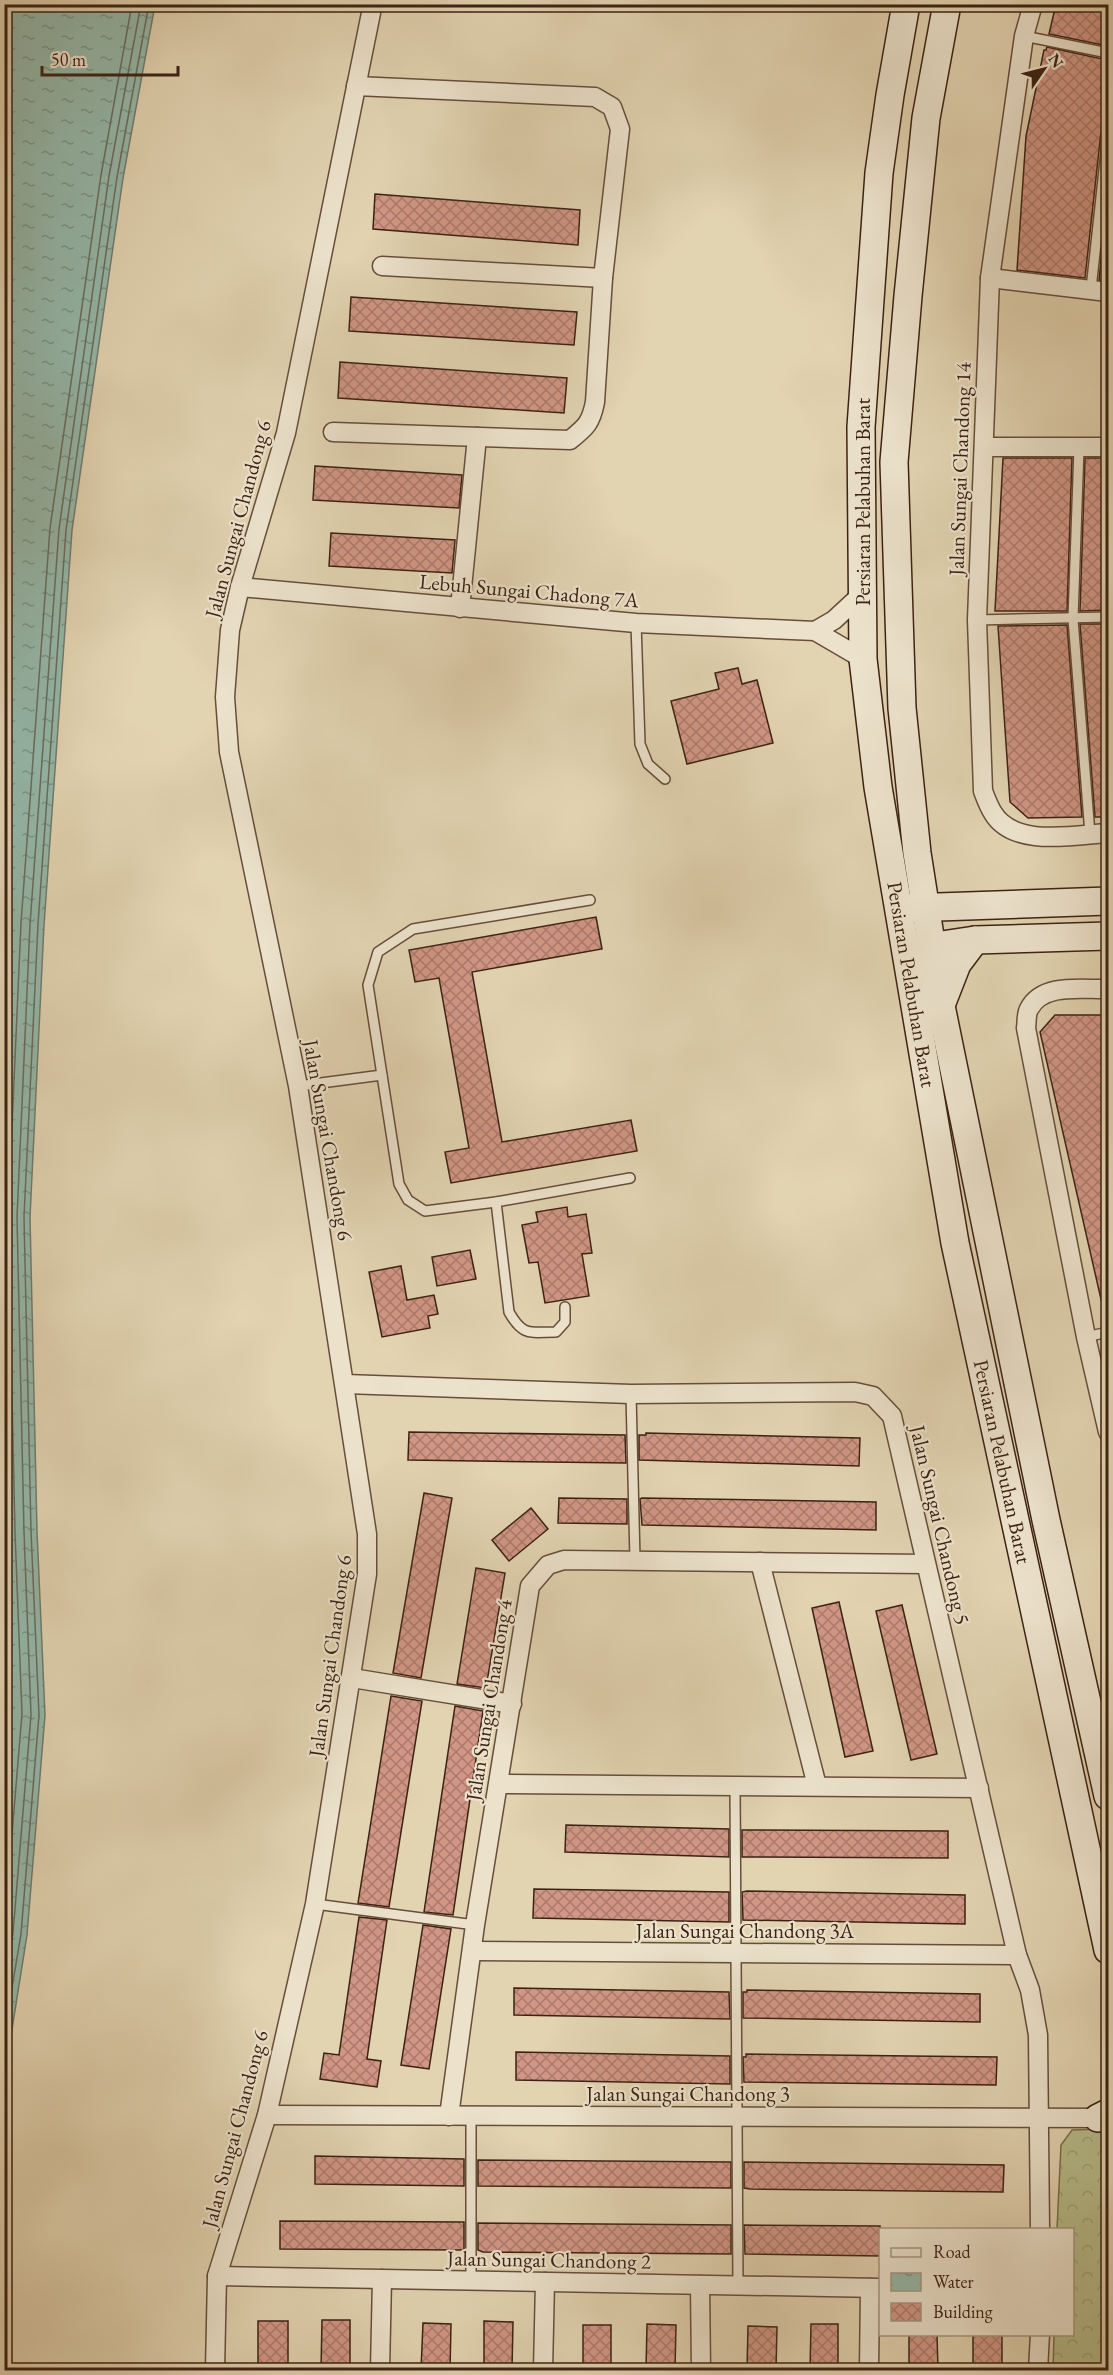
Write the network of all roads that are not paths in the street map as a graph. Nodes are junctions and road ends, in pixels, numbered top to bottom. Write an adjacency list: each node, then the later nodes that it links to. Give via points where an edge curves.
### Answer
1 (906, 4): 19 (street, Persiaran Pelabuhan Barat, via 877,196 861,427)
2 (947, 4): 30 (street, Persiaran Pelabuhan Barat, via 926,118 894,462 902,708)
3 (1033, 4): 5 (street, Jalan Sungai Chandong 14)
4 (371, 13): 7 (street, Jalan Sungai Chandong 6)
5 (1024, 36): 6 (lane); 11 (street, Jalan Sungai Chandong 14)
6 (1108, 52)
7 (356, 86): 10 (street, via 595,97 612,107 620,129); 18 (street, Jalan Sungai Chandong 6, via 286,433)
8 (1108, 133): 12 (lane)
9 (382, 266): 10 (street)
10 (603, 278): 14 (street, via 592,419 570,440)
11 (990, 278): 12 (street); 15 (street, Jalan Sungai Chandong 14)
12 (1100, 290)
13 (333, 432): 14 (street)
14 (477, 437): 20 (street)
15 (984, 447): 17 (street); 23 (street, Jalan Sungai Chandong 14)
16 (1108, 447): 17 (street)
17 (1079, 448): 22 (lane)
18 (240, 587): 20 (street, Lebuh Sungai Chadong 7A); 42 (street, Jalan Sungai Chandong 6, via 230,630 225,698 229,752)
19 (861, 595): 25 (street, via 834,620); 26 (street, Persiaran Pelabuhan Barat)
20 (460, 608): 24 (street, Lebuh Sungai Chadong 7A)
21 (1108, 617): 22 (lane)
22 (1073, 619): 23 (lane); 29 (lane)
23 (977, 620): 29 (street, Jalan Sungai Chandong 14, via 983,791 993,815 1014,832 1038,837)
24 (636, 623): 25 (street, Lebuh Sungai Chadong 7A); 27 (lane, via 640,744 648,764)
25 (815, 631): 26 (street)
26 (863, 659): 34 (street, Persiaran Pelabuhan Barat, via 878,787)
27 (665, 779)
28 (1108, 833): 29 (street, Jalan Sungai Chandong 14)
29 (1089, 834)
30 (917, 853): 33 (street, via 922,874 937,891); 34 (street, Persiaran Pelabuhan Barat)
31 (590, 900): 41 (lane, via 412,928 378,952 368,985)
32 (1108, 901): 33 (street)
33 (962, 905): 34 (street)
34 (912, 908): 37 (street, Persiaran Pelabuhan Barat); 38 (street, Persiaran Pelabuhan Barat)
35 (1108, 936): 36 (street)
36 (975, 940): 37 (street); 40 (street, via 957,964)
37 (932, 948): 38 (street); 40 (street, Persiaran Pelabuhan Barat)
38 (905, 949): 52 (street, Persiaran Pelabuhan Barat, via 955,1243)
39 (1108, 989): 47 (street, via 1053,990 1038,998 1028,1010 1026,1028)
40 (941, 1006): 51 (street, Persiaran Pelabuhan Barat)
41 (382, 1075): 42 (lane); 44 (lane, via 399,1184 408,1200 425,1211)
42 (298, 1086): 48 (street, Jalan Sungai Chandong 6)
43 (630, 1178): 44 (lane)
44 (496, 1202): 45 (lane, via 509,1312 517,1326 527,1332 556,1332 565,1322)
45 (565, 1306)
46 (1108, 1332): 47 (lane)
47 (1086, 1337): 50 (street)
48 (345, 1384): 49 (street, Jalan Sungai Chandong 5); 56 (street, Jalan Sungai Chandong 6, via 368,1534 367,1574)
49 (631, 1394): 53 (lane); 55 (street, Jalan Sungai Chandong 5, via 855,1392 873,1396 892,1416)
50 (1108, 1432)
51 (1046, 1520): 52 (street, via 1024,1517); 62 (street, Persiaran Pelabuhan Barat)
52 (1015, 1523): 65 (street, Persiaran Pelabuhan Barat)
53 (635, 1560): 54 (street, Jalan Sungai Chandong 4); 57 (street, Jalan Sungai Chandong 4, via 564,1560 548,1565 530,1586)
54 (760, 1562): 55 (street, Jalan Sungai Chandong 4); 60 (street)
55 (925, 1564): 61 (street, Jalan Sungai Chandong 5)
56 (352, 1678): 57 (street); 63 (street, Jalan Sungai Chandong 6)
57 (512, 1704): 58 (street, Jalan Sungai Chandong 4)
58 (500, 1784): 59 (street); 64 (street, Jalan Sungai Chandong 4)
59 (735, 1786): 60 (street); 67 (lane)
60 (817, 1786): 61 (street)
61 (979, 1788): 68 (street, Jalan Sungai Chandong 5)
62 (1108, 1796)
63 (315, 1904): 64 (lane); 69 (street, Jalan Sungai Chandong 6)
64 (475, 1925): 66 (street, Jalan Sungai Chandong 4)
65 (1108, 1950)
66 (473, 1951): 67 (street, Jalan Sungai Chandong 3A); 70 (street, Jalan Sungai Chandong 4)
67 (736, 1953): 68 (street, Jalan Sungai Chandong 3A); 73 (lane)
68 (1017, 1955): 74 (street, Jalan Sungai Chandong 5, via 1030,1990 1038,2035)
69 (267, 2115): 70 (street, Jalan Sungai Chandong 3); 76 (street, Jalan Sungai Chandong 6)
70 (448, 2116): 71 (street, Jalan Sungai Chandong 3)
71 (471, 2116): 73 (street, Jalan Sungai Chandong 3); 78 (lane)
72 (1105, 2116): 74 (street, Jalan Sungai Chandong 3)
73 (737, 2117): 74 (street, Jalan Sungai Chandong 3); 81 (lane)
74 (1038, 2118): 75 (street, Jalan Sungai Chandong 5)
75 (1040, 2228)
76 (217, 2276): 77 (street, Jalan Sungai Chandong 2); 84 (street, Jalan Sungai Chandong 6)
77 (382, 2279): 78 (street, Jalan Sungai Chandong 2); 85 (street)
78 (471, 2281): 79 (street, Jalan Sungai Chandong 2)
79 (545, 2282): 80 (street, Jalan Sungai Chandong 2); 86 (street)
80 (700, 2285): 81 (street, Jalan Sungai Chandong 2); 87 (street)
81 (738, 2285): 82 (street, Jalan Sungai Chandong 2)
82 (875, 2288): 88 (street)
83 (1040, 2336): 89 (street)
84 (215, 2370)
85 (380, 2370)
86 (543, 2370)
87 (701, 2370)
88 (869, 2370)
89 (1038, 2370)

